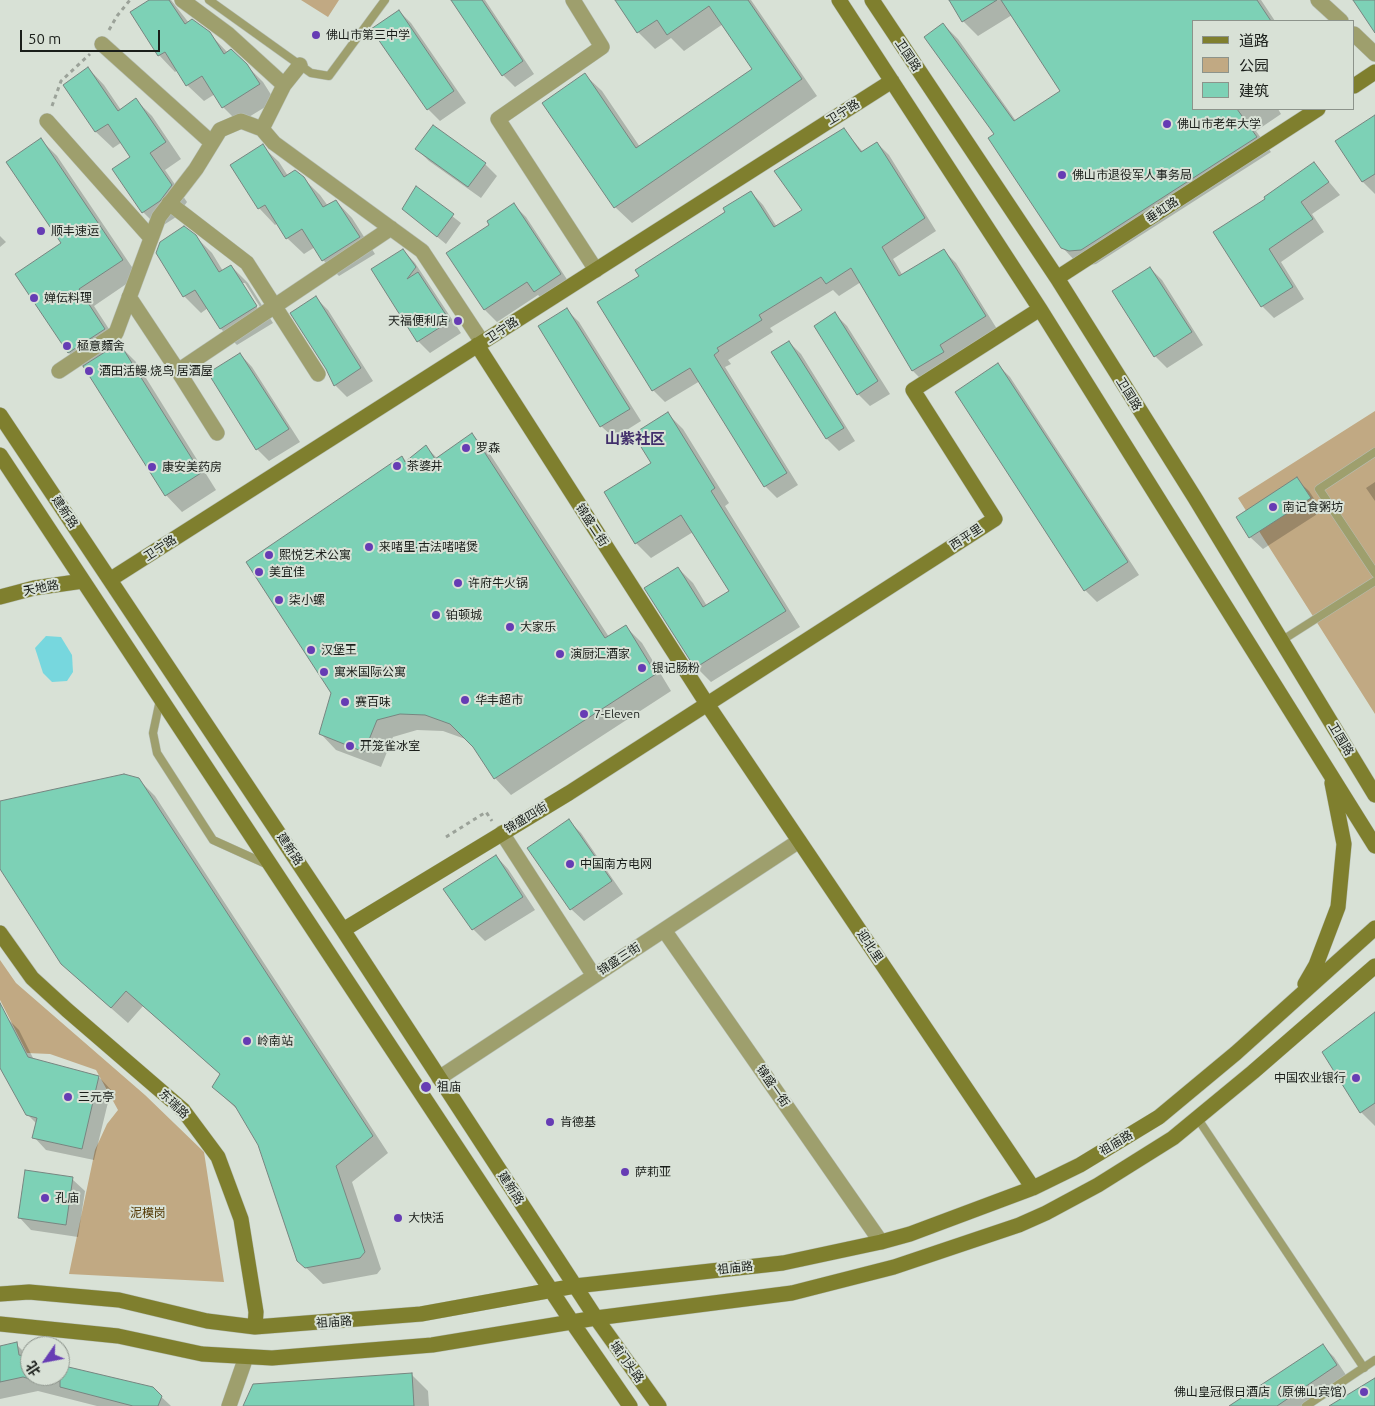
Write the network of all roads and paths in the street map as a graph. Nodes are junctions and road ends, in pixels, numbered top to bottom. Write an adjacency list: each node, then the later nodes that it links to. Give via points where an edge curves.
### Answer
1 (130, 0): 11 (path)
2 (182, 0): 16 (street, via 228,34)
3 (209, 0): 13 (lane)
4 (385, 0): 13 (lane, via 329,76 311,73)
5 (573, 0): 25 (street, via 602,47 498,119)
6 (839, 0): 15 (main road)
7 (872, 0): 26 (main road, 卫国路)
8 (1318, 0): 9 (street)
9 (1340, 20)
10 (1355, 35): 12 (street)
11 (102, 44): 19 (path, via 61,81); 21 (street)
12 (1375, 54)
13 (300, 65): 16 (street)
14 (1375, 72): 17 (main road)
15 (892, 81): 25 (main road, 卫宁路); 29 (main road)
16 (284, 85): 20 (street)
17 (1355, 85)
18 (1316, 110): 26 (main road, 垂虹路)
19 (48, 121): 24 (street)
20 (262, 129): 21 (street, via 241,121 220,130); 23 (street, via 274,143)
21 (212, 143): 22 (street)
22 (169, 203): 24 (street); 28 (street, via 246,264)
23 (391, 228): 28 (street); 30 (street, via 422,251)
24 (151, 238): 27 (street)
25 (596, 270): 30 (main road, 卫宁路)
26 (1057, 278): 43 (main road, 卫国路)
27 (130, 297): 31 (street, via 116,333); 32 (street)
28 (276, 306): 32 (street); 33 (street)
29 (1040, 309): 45 (main road, 西平里, via 913,390 995,519); 47 (main road)
30 (480, 344): 39 (main road, 卫宁路); 45 (main road, 锦盛二街)
31 (59, 371)
32 (178, 371): 35 (street)
33 (318, 374)
34 (0, 415): 39 (main road, 建新路)
35 (217, 433)
36 (1375, 452): 38 (lane, via 1319,489)
37 (0, 455): 40 (main road, 建新路)
38 (1375, 573)
39 (111, 579): 56 (main road, 建新路)
40 (83, 581): 42 (main road, 天地路); 44 (main road, 建新路)
41 (1375, 582): 43 (lane)
42 (0, 597)
43 (1281, 641): 46 (main road, 卫国路)
44 (161, 698): 54 (main road, 建新路); 54 (lane, via 153,733 157,753 213,840)
45 (707, 704): 50 (main road, 锦盛四街); 52 (main road, 迎北里)
46 (1354, 760): 48 (main road); 49 (main road, 卫国路)
47 (1330, 774): 53 (main road); 62 (main road, via 1344,844 1338,907 1316,965)
48 (1375, 782)
49 (1375, 795)
50 (502, 833): 51 (path, via 486,812); 56 (main road, 锦盛四街); 60 (street)
51 (446, 836)
52 (799, 840): 57 (street, 锦盛三街); 66 (main road, 迎北里)
53 (1375, 846)
54 (271, 866): 69 (main road, 建新路)
55 (1375, 928): 62 (main road, 祖庙路)
56 (343, 930): 64 (main road, 建新路)
57 (664, 930): 60 (street, 锦盛三街); 67 (street, 锦盛一街)
58 (0, 933): 74 (main road, 东瑞路, via 32,978 183,1110 218,1157 241,1219 256,1312)
59 (1375, 966): 63 (main road, 祖庙路)
60 (594, 976): 64 (street, 锦盛三街)
61 (1375, 981): 63 (main road)
62 (1296, 998): 66 (main road, 祖庙路, via 1159,1118 1080,1165)
63 (1333, 1004): 65 (main road, 祖庙路)
64 (439, 1078): 68 (main road, 建新路)
65 (1198, 1118): 71 (main road, 祖庙路, via 1132,1164 1046,1213 925,1258 792,1293); 77 (lane)
66 (1033, 1188): 67 (main road, 祖庙路)
67 (881, 1242): 68 (main road, 祖庙路, via 783,1263)
68 (575, 1286): 69 (main road, 祖庙路); 71 (main road, 建新路)
69 (552, 1290): 72 (main road, 建新路); 74 (main road, 祖庙路, via 421,1314)
70 (0, 1294): 74 (main road, 祖庙路, via 29,1292 118,1300 207,1321)
71 (596, 1318): 72 (main road, 祖庙路); 80 (main road, 城门头路)
72 (572, 1322): 75 (main road, via 432,1345 272,1358); 79 (main road, 城门头路)
73 (0, 1324): 75 (main road, via 118,1336 202,1354)
74 (255, 1327)
75 (246, 1356): 78 (street)
76 (1375, 1360): 77 (lane)
77 (1364, 1368): 81 (lane)
78 (229, 1406)
79 (630, 1406)
80 (659, 1406)
81 (1306, 1406)

